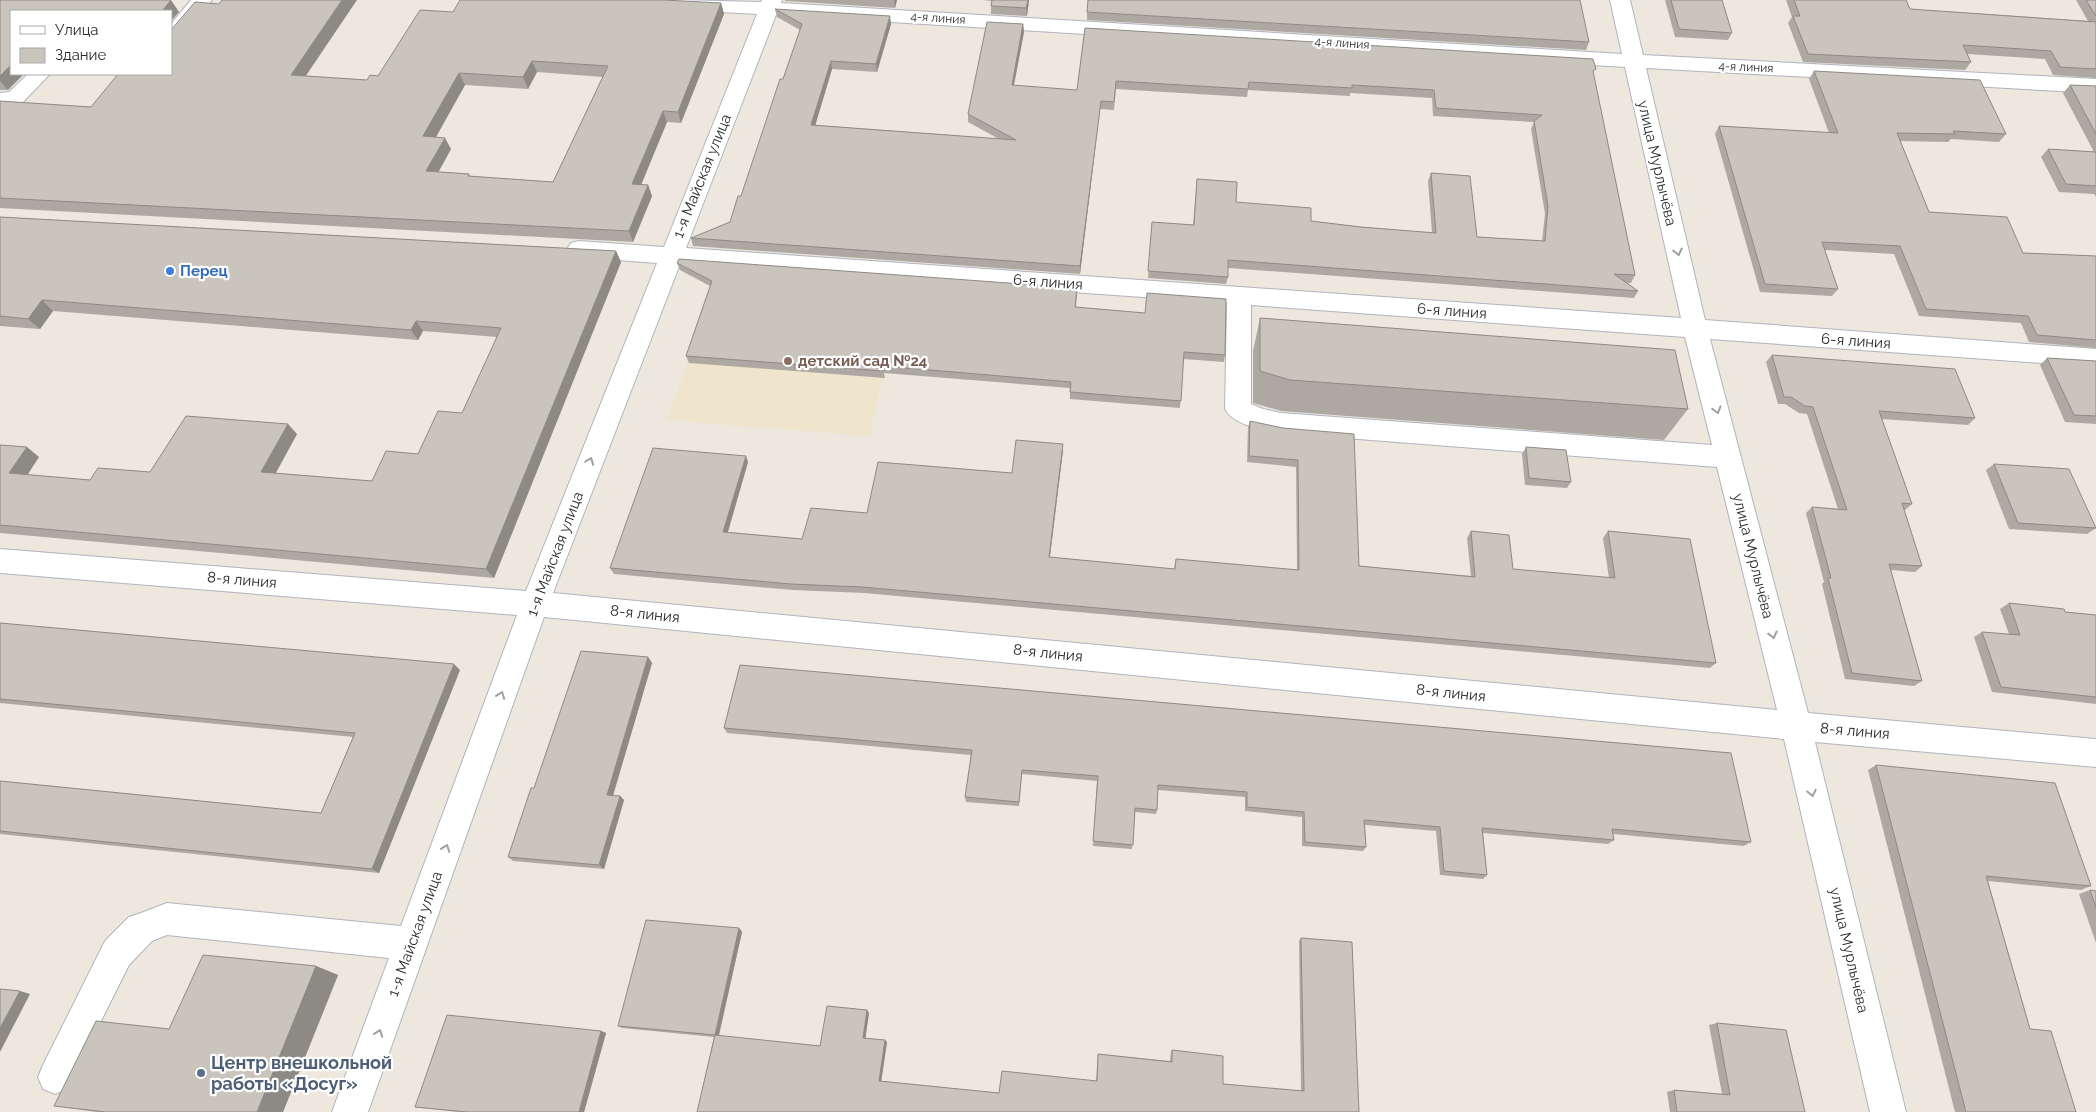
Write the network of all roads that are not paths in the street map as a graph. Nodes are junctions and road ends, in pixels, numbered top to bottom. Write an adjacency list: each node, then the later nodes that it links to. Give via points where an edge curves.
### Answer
1 (202, 0): 5 (street)
2 (1620, 0): 6 (street, улица Мурлычёва)
3 (668, 4): 4 (street, 4-я линия)
4 (771, 4): 6 (street, 4-я линия); 11 (street, 1-я Майская улица)
5 (172, 36)
6 (1634, 61): 8 (street, 4-я линия); 13 (street, улица Мурлычёва, one-way to 13)
7 (39, 75): 9 (street, via 15,98)
8 (2096, 86)
9 (0, 100)
10 (556, 248): 11 (street, 6-я линия)
11 (671, 255): 12 (street, 6-я линия); 17 (street, 1-я Майская улица, one-way to 11)
12 (1239, 295): 13 (street, 6-я линия); 15 (street, via 1238,409 1258,418 1281,423)
13 (1696, 329): 14 (street, 6-я линия); 15 (street, улица Мурлычёва, one-way to 15)
14 (2096, 358)
15 (1729, 457): 18 (street, улица Мурлычёва, one-way to 18)
16 (0, 561): 17 (street, 8-я линия)
17 (535, 604): 18 (street, 8-я линия); 20 (street, 1-я Майская улица, one-way to 17)
18 (1796, 726): 19 (street, 8-я линия); 23 (street, улица Мурлычёва, one-way to 23)
19 (2096, 753)
20 (411, 944): 21 (street, via 167,919 141,929 117,954); 22 (street, 1-я Майская улица, one-way to 20)
21 (55, 1077)
22 (350, 1112)
23 (1888, 1112)

